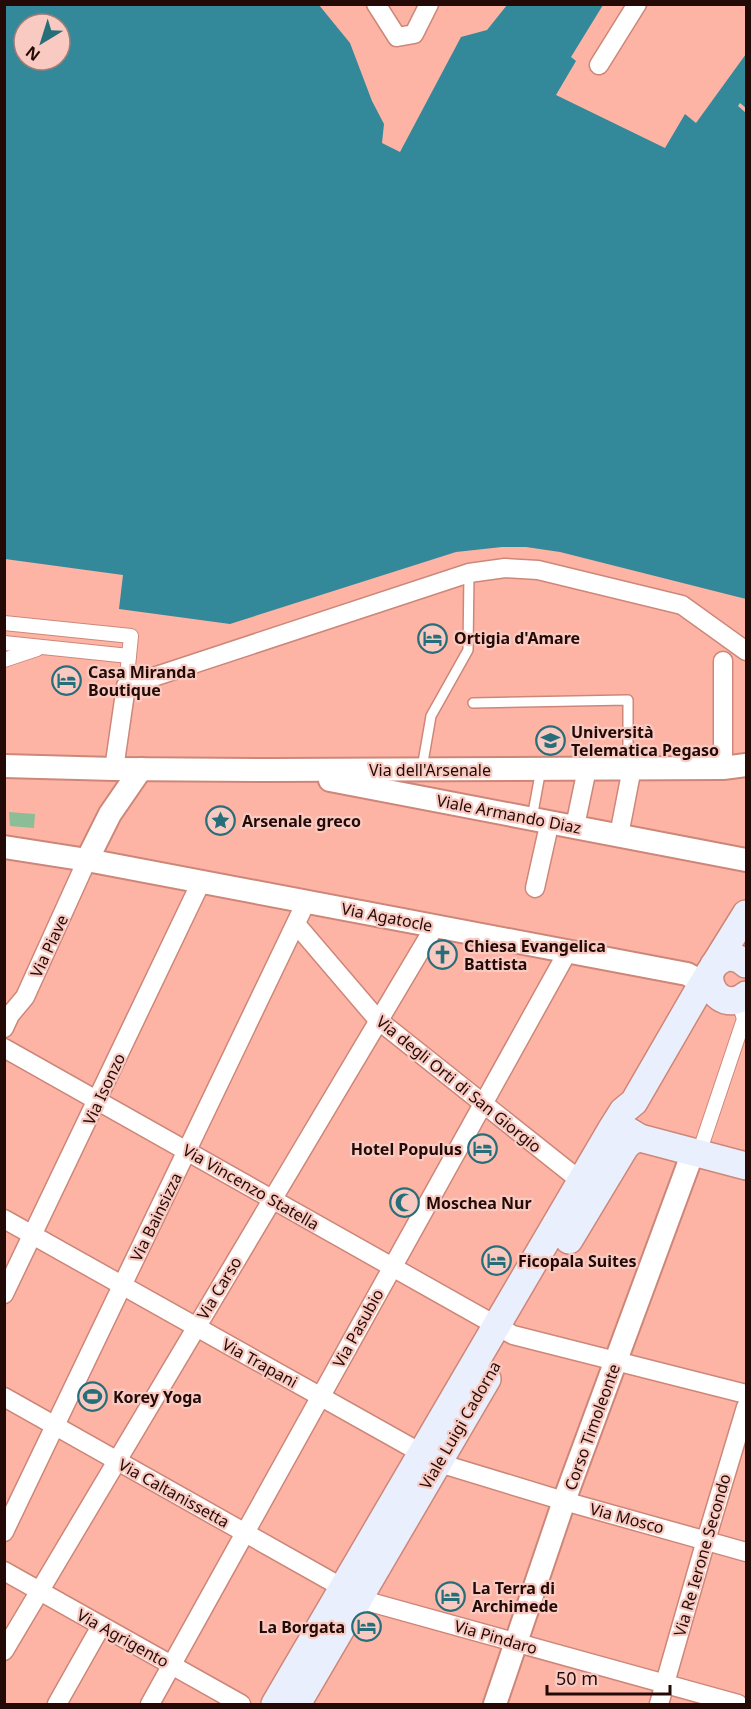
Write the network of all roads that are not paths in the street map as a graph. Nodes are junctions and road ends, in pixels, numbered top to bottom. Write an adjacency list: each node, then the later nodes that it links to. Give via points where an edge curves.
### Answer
1 (376, 4): 3 (street, via 397,37 414,33)
2 (637, 4): 4 (street)
3 (425, 7)
4 (599, 65)
5 (469, 573): 10 (street, via 505,568 537,570 682,605); 14 (street); 25 (lane, via 468,650 431,716)
6 (4, 623): 7 (street)
7 (44, 627): 9 (street); 11 (street, via 131,636)
8 (4, 644): 9 (street)
9 (42, 647): 11 (street); 12 (street)
10 (747, 651)
11 (129, 656): 14 (street)
12 (4, 660)
13 (723, 661): 19 (street)
14 (126, 686): 23 (street)
15 (473, 703): 18 (lane, via 628,700)
16 (747, 765): 19 (street, Via dell'Arsenale)
17 (4, 766): 23 (street, Via dell'Arsenale)
18 (630, 768): 19 (street, Via dell'Arsenale); 22 (street, Via dell'Arsenale); 31 (street)
19 (723, 768)
20 (141, 769): 23 (street, Via dell'Arsenale); 24 (street, Via dell'Arsenale); 28 (street)
21 (541, 769): 22 (street, Via dell'Arsenale); 26 (street, Via dell'Arsenale); 29 (lane)
22 (587, 769): 30 (street)
23 (114, 770): 28 (street)
24 (272, 770): 25 (street, Via dell'Arsenale); 27 (street, Viale Armando Diaz)
25 (421, 770): 26 (street, Via dell'Arsenale)
26 (474, 770): 27 (street, via 462,782 461,795)
27 (468, 806): 29 (street, Viale Armando Diaz)
28 (110, 814): 33 (street)
29 (541, 820): 30 (street, Viale Armando Diaz); 36 (street)
30 (575, 826): 31 (street, Viale Armando Diaz)
31 (618, 835): 34 (street, Viale Armando Diaz)
32 (4, 847): 33 (street, Via Agatocle)
33 (87, 860): 35 (street, Via Agatocle); 45 (street, Via Piave, via 25,997)
34 (747, 860)
35 (201, 882): 37 (street, Via Agatocle); 47 (street, Via Isonzo)
36 (535, 888)
37 (306, 902): 39 (street, Via Bainsizza); 40 (street, Via Agatocle)
38 (747, 914): 43 (main road)
39 (296, 924): 44 (street, Via degli Orti di San Giorgio); 50 (street, Via Bainsizza)
40 (435, 926): 41 (street, Via Agatocle); 44 (street, Via Carso)
41 (567, 951): 43 (street, Via Agatocle); 48 (street, Via Pasubio)
42 (747, 964): 43 (main road, via 736,958 720,960)
43 (713, 985): 49 (main road, via 634,1102 623,1111); 51 (street, via 744,1019)
44 (378, 1020): 48 (street, Via degli Orti di San Giorgio); 54 (street, Via Carso)
45 (4, 1028)
46 (4, 1048): 47 (street, Via Vincenzo Statella)
47 (98, 1101): 50 (street, Via Vincenzo Statella); 56 (street, Via Isonzo)
48 (482, 1105): 53 (street, Via degli Orti di San Giorgio); 57 (street, Via Pasubio)
49 (627, 1134): 51 (main road); 53 (main road, Viale Luigi Cadorna); 61 (main road, Viale Luigi Cadorna)
50 (188, 1152): 54 (street, Via Vincenzo Statella); 58 (street, Via Bainsizza)
51 (696, 1153): 52 (main road); 62 (street, Corso Timoleonte)
52 (747, 1166)
53 (582, 1182): 61 (main road, Viale Luigi Cadorna)
54 (272, 1199): 57 (street, Via Vincenzo Statella); 60 (street, Via Carso)
55 (4, 1219): 56 (street, Via Trapani)
56 (33, 1235): 58 (street, Via Trapani); 59 (street, Via Isonzo)
57 (392, 1267): 61 (street, Via Vincenzo Statella); 65 (street, Via Pasubio)
58 (123, 1286): 60 (street, Via Trapani); 67 (street, Via Bainsizza)
59 (4, 1294)
60 (196, 1327): 65 (street, Via Trapani); 69 (street, Via Carso)
61 (505, 1330): 62 (street, Via Vincenzo Statella); 68 (main road, Viale Luigi Cadorna)
62 (617, 1361): 63 (street, Via Vincenzo Statella); 70 (street, Corso Timoleonte)
63 (747, 1394)
64 (4, 1397): 67 (street, Via Caltanissetta)
65 (320, 1397): 68 (street, Via Trapani); 72 (street, Via Pasubio)
66 (747, 1407): 73 (street, Via Re Ierone Secondo)
67 (56, 1426): 69 (street, Via Caltanissetta); 71 (street, Via Bainsizza)
68 (430, 1459): 70 (street, Via Mosco); 77 (main road, Viale Luigi Cadorna)
69 (117, 1461): 72 (street, Via Caltanissetta); 76 (street, Via Carso)
70 (564, 1501): 73 (street, Via Mosco); 79 (street, Corso Timoleonte)
71 (4, 1532)
72 (245, 1533): 77 (street, Via Caltanissetta); 81 (street, Via Pasubio)
73 (706, 1540): 74 (street, Via Mosco); 82 (street, Via Re Ierone Secondo)
74 (747, 1552)
75 (4, 1571): 76 (street, Via Agrigento)
76 (40, 1591): 78 (street, Via Agrigento); 80 (street, Via Carso)
77 (351, 1593): 79 (street, Via Pindaro); 86 (main road, Viale Luigi Cadorna); 87 (main road, Viale Luigi Cadorna)
78 (101, 1626): 81 (street, Via Agrigento); 83 (street)
79 (517, 1643): 82 (street, Via Pindaro); 88 (street, Corso Timoleonte)
80 (4, 1651)
81 (171, 1665): 84 (street, Via Pasubio); 85 (street, Via Agrigento)
82 (666, 1684): 89 (street, Via Re Ierone Secondo); 90 (street, Via Pindaro)
83 (57, 1704)
84 (150, 1704)
85 (241, 1704)
86 (275, 1704)
87 (297, 1704)
88 (495, 1704)
89 (659, 1704)
90 (738, 1704)

